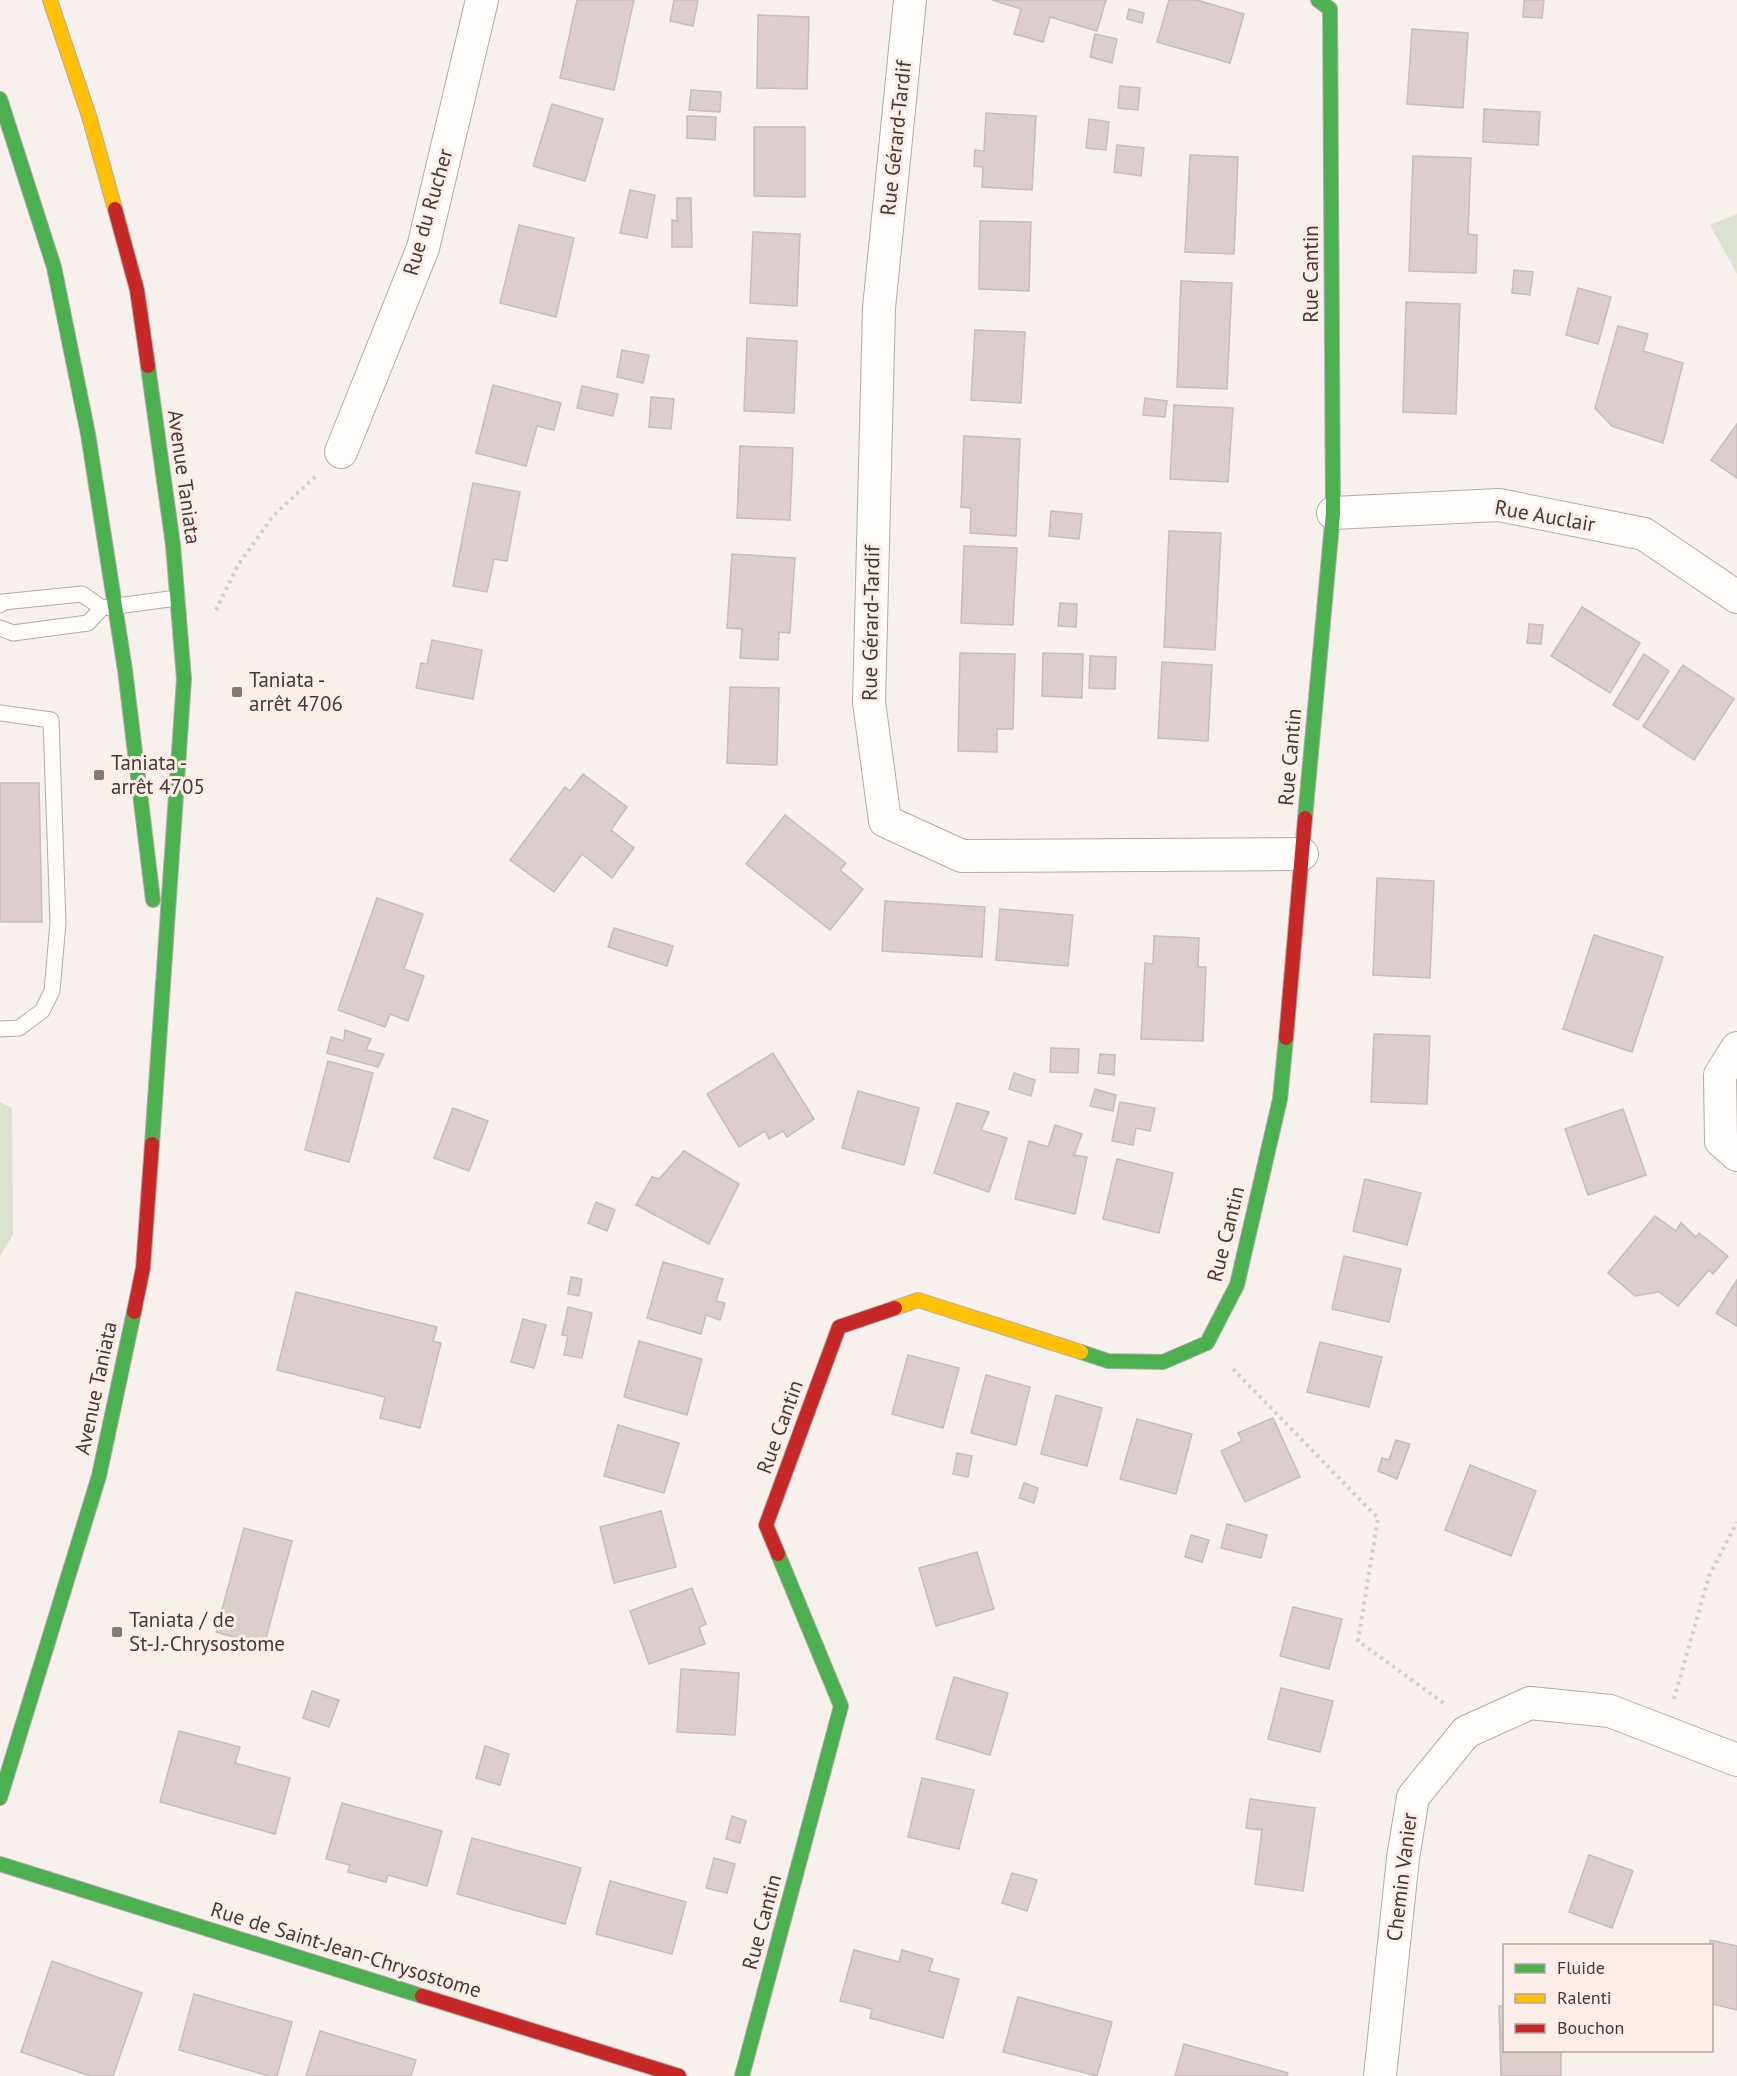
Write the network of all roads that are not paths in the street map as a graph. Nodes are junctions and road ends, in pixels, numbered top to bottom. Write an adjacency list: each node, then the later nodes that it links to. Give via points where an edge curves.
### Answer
1 (50, 0): 9 (street, Avenue Taniata, via 89,116 137,290)
2 (482, 0): 6 (street, Rue du Rucher, via 423,248)
3 (909, 0): 14 (street, Rue Gérard-Tardif, via 879,308 868,702 885,821 962,856)
4 (1318, 0): 7 (street, Rue Cantin, via 1329,9)
5 (0, 99): 11 (street, Avenue Taniata, via 54,267 88,434)
6 (341, 452)
7 (1334, 513): 8 (street, Rue Auclair, via 1499,505 1644,534); 14 (street, Rue Cantin)
8 (1737, 597)
9 (177, 598): 11 (lane); 15 (street, Avenue Taniata, via 184,679)
10 (0, 605): 11 (lane, via 82,594)
11 (108, 607): 12 (lane, via 88,622 13,633); 15 (street, Avenue Taniata, via 125,670)
12 (0, 627)
13 (0, 713): 16 (lane, via 51,720 58,923 52,991 42,1011 19,1028)
14 (1302, 854): 23 (street, Rue Cantin, via 1280,1099 1237,1285 1208,1343 1163,1362 1108,1361 918,1300 839,1327 766,1525 841,1706)
15 (163, 973): 20 (street, Avenue Taniata, via 143,1268 99,1476)
16 (0, 1029)
17 (1737, 1048): 18 (street, via 1720,1075 1720,1086 1721,1141)
18 (1737, 1155)
19 (1737, 1760): 24 (street, Chemin Vanier, via 1610,1711 1530,1703 1466,1732 1413,1797)
20 (0, 1798)
21 (0, 1864): 22 (street, Rue de Saint-Jean-Chrysostome)
22 (679, 2076)
23 (742, 2076)
24 (1380, 2076)

